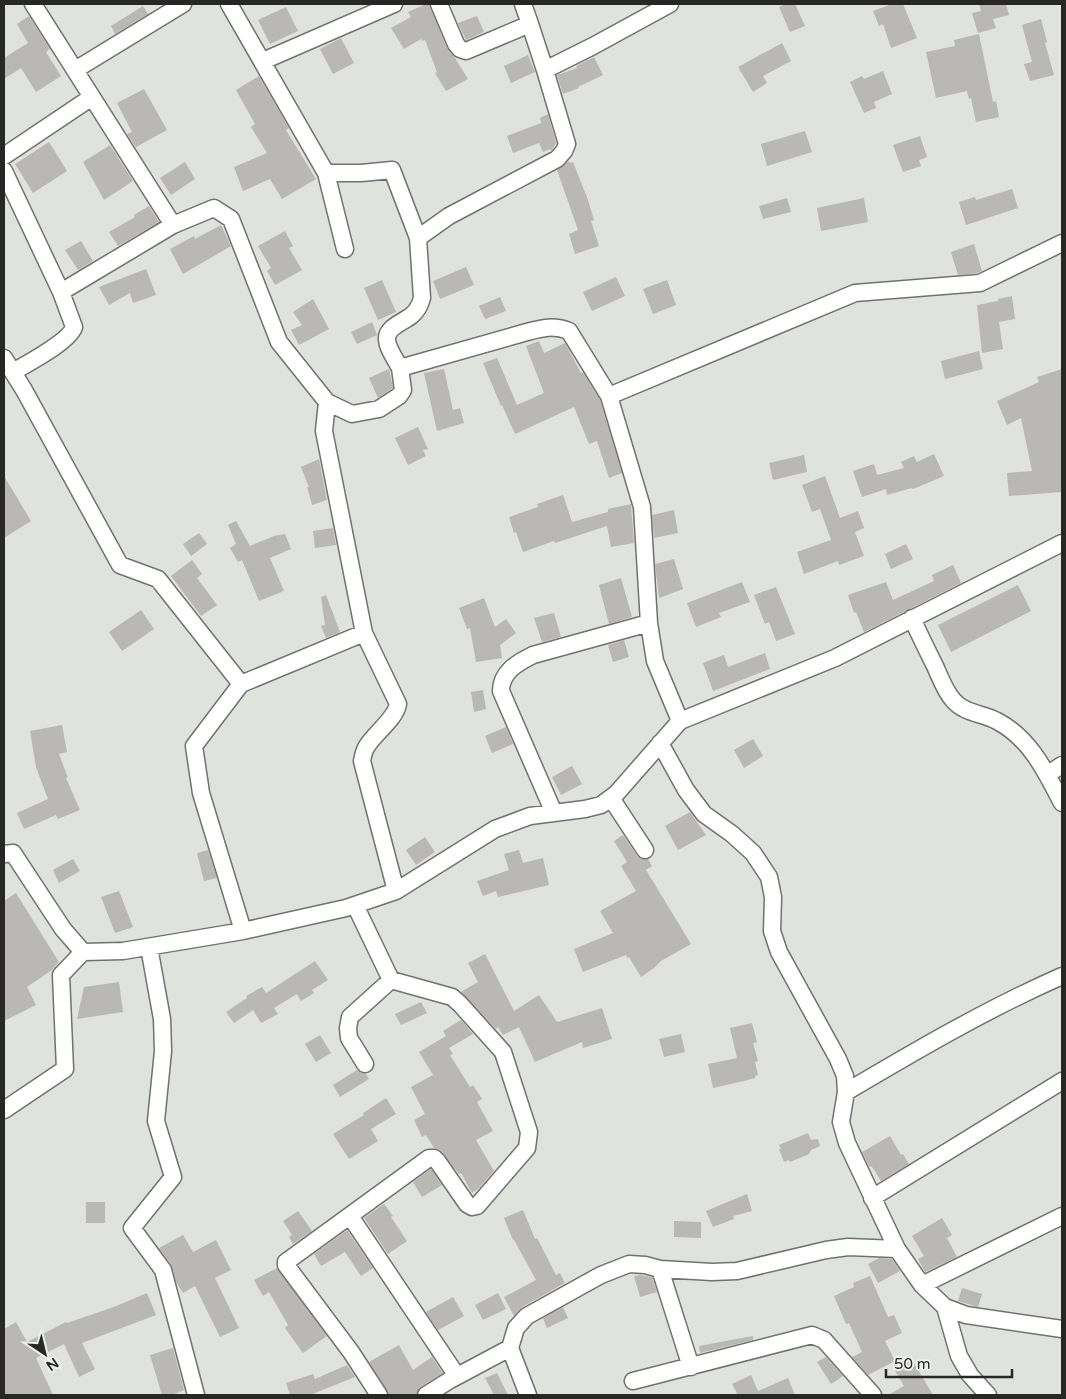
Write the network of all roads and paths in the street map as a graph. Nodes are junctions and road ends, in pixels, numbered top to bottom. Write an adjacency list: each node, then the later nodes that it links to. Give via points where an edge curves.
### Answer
1 (33, 4): 10 (street)
2 (183, 4): 10 (street)
3 (229, 4): 9 (street)
4 (394, 4): 9 (street)
5 (439, 4): 8 (street, via 456,44 466,51)
6 (523, 4): 8 (street)
7 (670, 4): 11 (street)
8 (530, 24): 11 (street)
9 (263, 61): 15 (street)
10 (75, 70): 12 (street)
11 (545, 70): 17 (street, via 567,144 564,151 557,159 449,216)
12 (92, 98): 13 (street); 16 (street)
13 (4, 156)
14 (4, 171): 20 (street)
15 (326, 172): 17 (street, via 392,170); 19 (street)
16 (173, 225): 20 (street); 25 (street, via 214,208 232,219 279,342)
17 (418, 238): 22 (street, via 422,298 413,314 390,330 387,340)
18 (1062, 243): 24 (street, via 980,283 854,292)
19 (345, 249)
20 (61, 292): 23 (street, via 74,327 72,334)
21 (4, 358): 23 (street)
22 (400, 368): 24 (street, via 545,327 559,327 569,331); 25 (street, via 403,390 379,409 352,414)
23 (13, 372): 30 (street, via 120,566 158,579)
24 (609, 396): 28 (street, via 642,507)
25 (327, 402): 29 (street, via 324,432)
26 (1062, 543): 27 (street)
27 (912, 618): 31 (street, via 835,658); 34 (street, via 953,700 969,712 995,720 1014,731)
28 (649, 623): 31 (street, via 655,661); 37 (street, via 533,655 518,662 501,682 501,691)
29 (364, 633): 30 (street); 40 (street, via 398,704 397,710 365,748 362,761)
30 (241, 684): 42 (street, via 194,746 201,793)
31 (680, 721): 32 (street)
32 (660, 743): 35 (street); 49 (street, via 686,790 704,814 753,853 769,877 773,897 772,931 779,952 838,1059 846,1076)
33 (1062, 765): 34 (street)
34 (1048, 774): 36 (street)
35 (611, 798): 37 (street, via 601,805); 38 (street)
36 (1062, 803)
37 (554, 813): 40 (street, via 530,816 495,830)
38 (645, 850)
39 (4, 854): 44 (street, via 13,853)
40 (396, 891): 41 (street)
41 (355, 905): 42 (street); 46 (street)
42 (243, 931): 43 (street)
43 (149, 947): 44 (street); 63 (street, via 162,1019 163,1051 156,1121 173,1177 132,1228 163,1270)
44 (83, 952): 50 (street, via 61,975 65,1069)
45 (1062, 976): 49 (street, via 920,1048)
46 (391, 980): 47 (street, via 350,1017 349,1038); 52 (street, via 452,997 503,1052 530,1132 528,1148 477,1206 467,1204 438,1162 429,1158)
47 (366, 1064)
48 (1062, 1081): 51 (street)
49 (846, 1092): 51 (street, via 841,1122)
50 (4, 1110)
51 (872, 1198): 54 (street)
52 (350, 1216): 61 (street); 64 (street, via 289,1259 286,1265)
53 (1062, 1216): 56 (street)
54 (897, 1249): 55 (street, via 848,1247 826,1250 736,1271); 56 (street)
55 (660, 1269): 59 (street, via 629,1264 560,1296 527,1316 516,1328); 60 (street)
56 (922, 1285): 57 (street)
57 (945, 1307): 58 (street, via 966,1315); 68 (street, via 959,1356 970,1375)
58 (1062, 1330)
59 (510, 1348): 61 (street); 66 (street)
60 (691, 1367): 62 (street); 67 (street, via 812,1335 824,1340)
61 (457, 1376): 65 (street)
62 (633, 1381)
63 (196, 1395)
64 (379, 1395)
65 (426, 1395)
66 (528, 1395)
67 (873, 1395)
68 (988, 1395)

